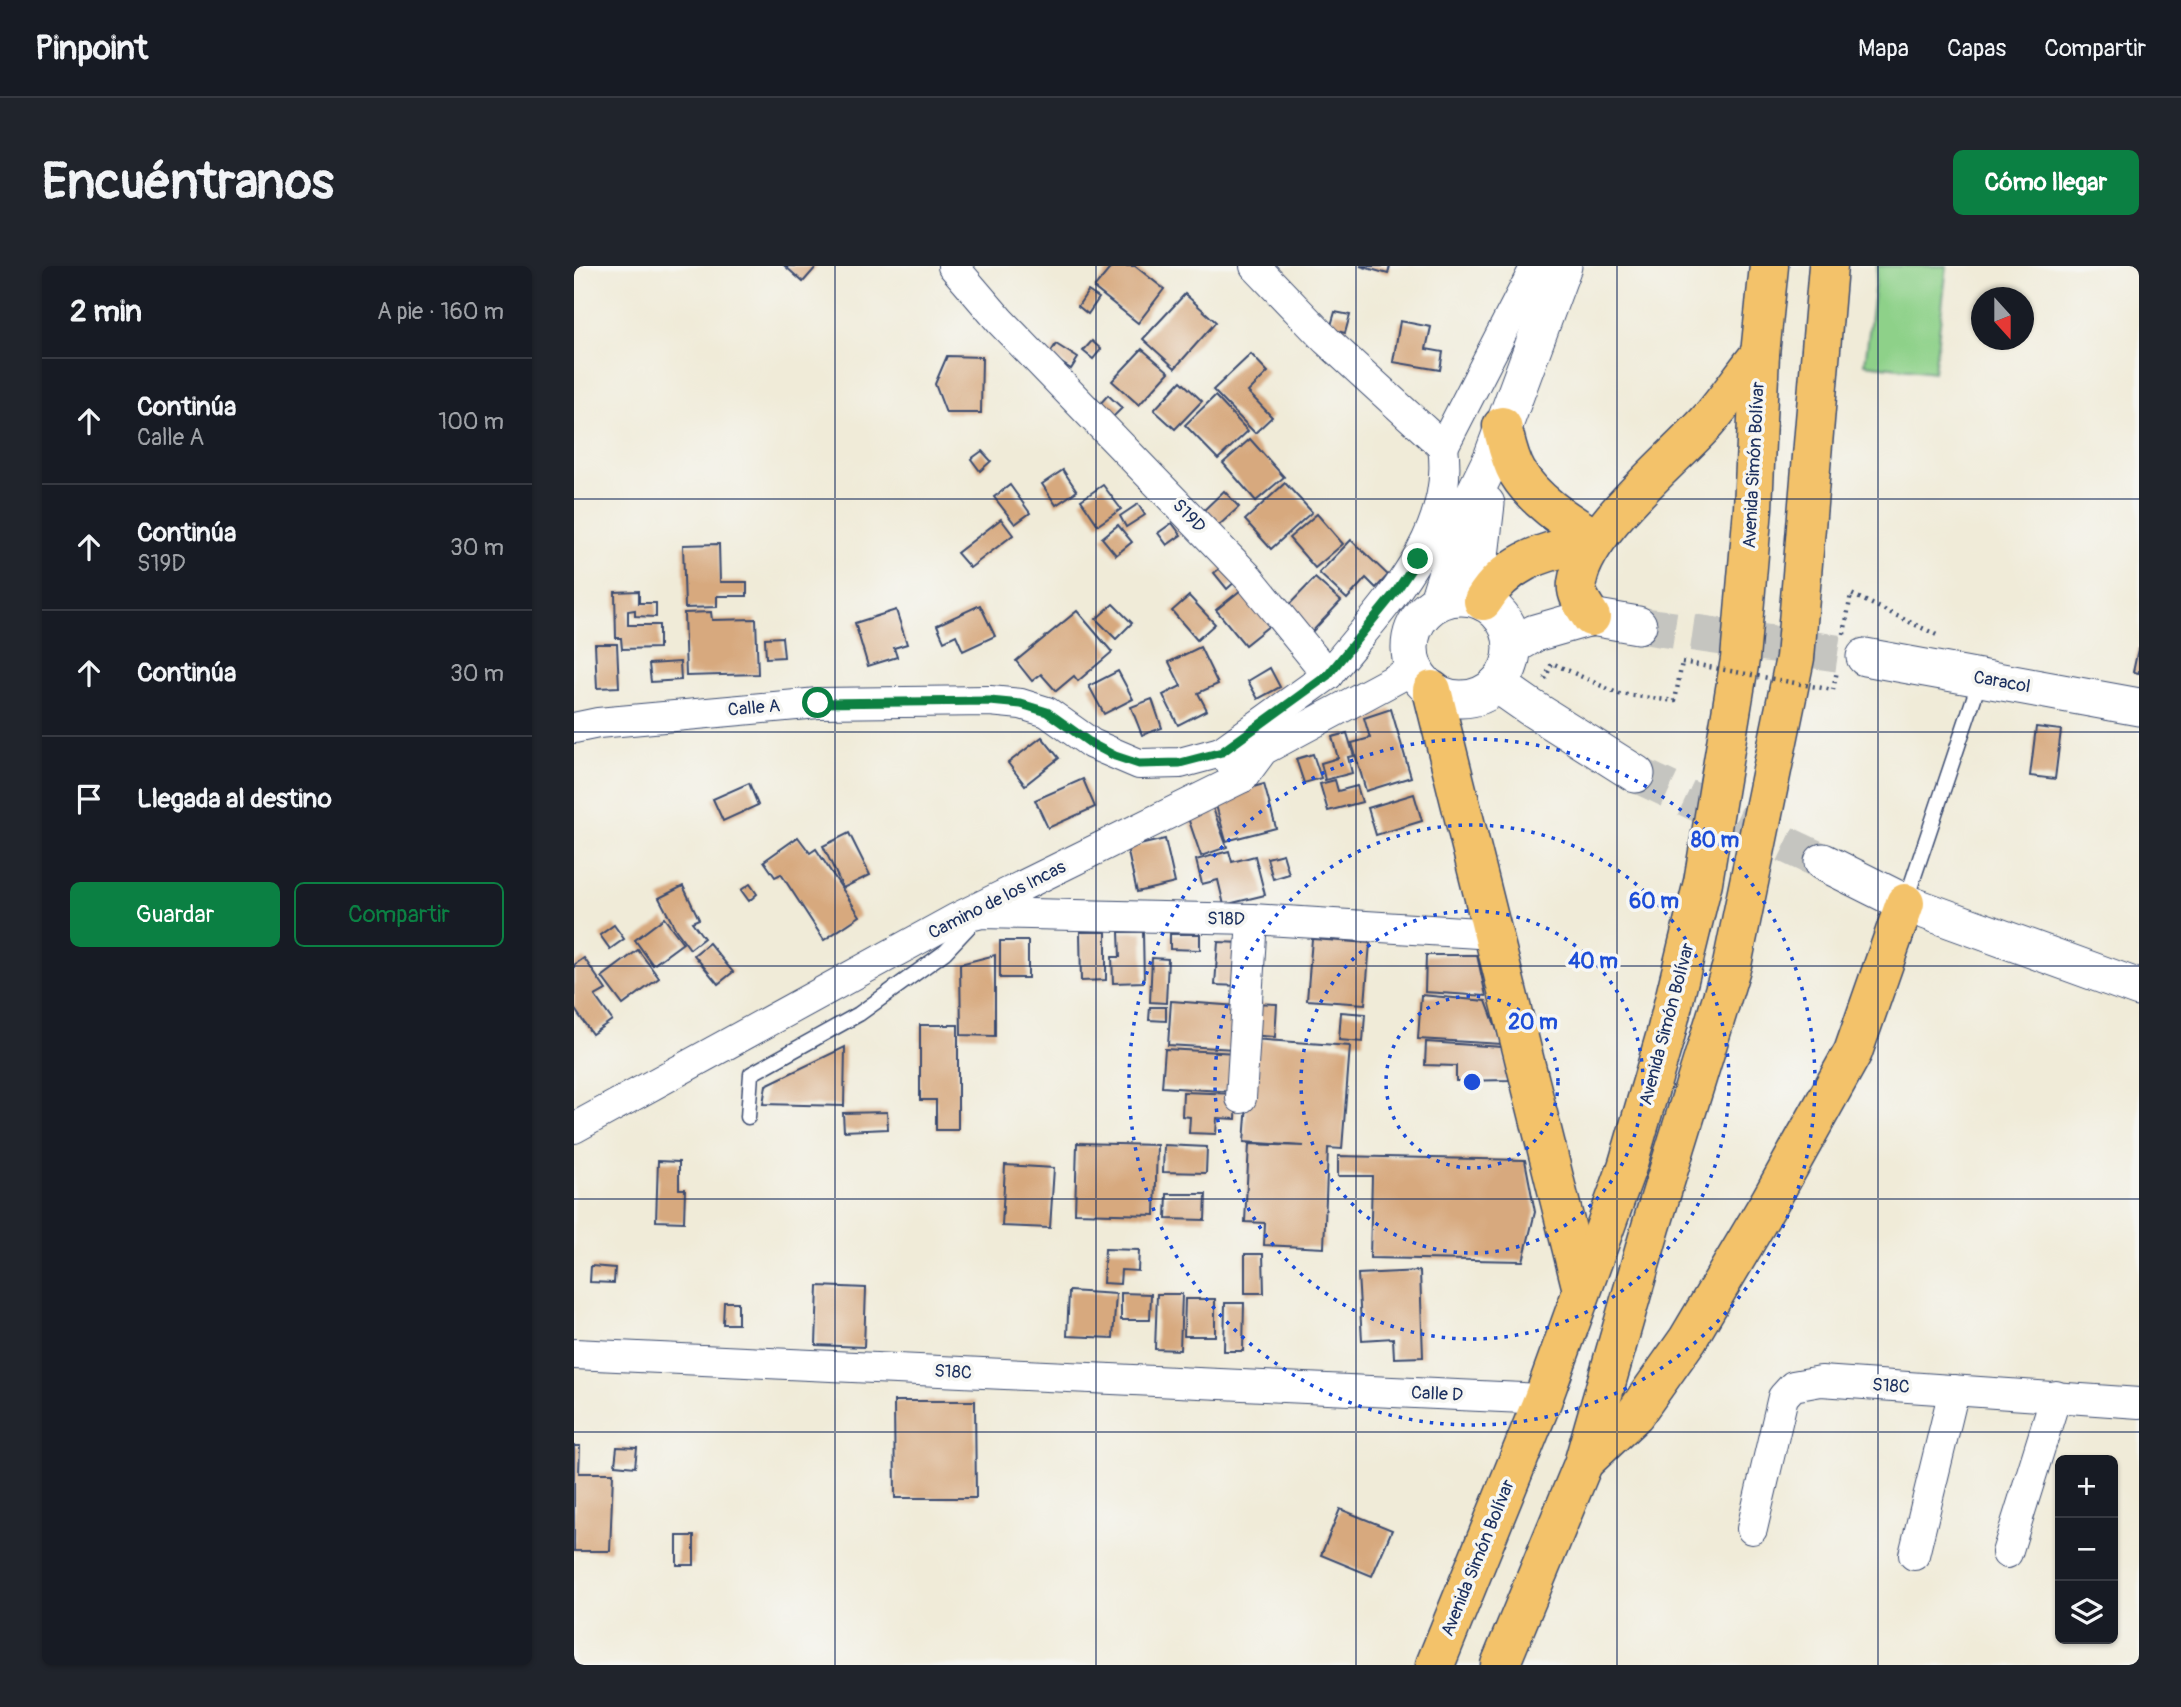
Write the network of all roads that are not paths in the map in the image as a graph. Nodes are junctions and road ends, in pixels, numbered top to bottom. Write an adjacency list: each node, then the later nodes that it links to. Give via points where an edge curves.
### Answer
1 (953, 266): 17 (street, S19D, via 1000,321 1248,577)
2 (1255, 266): 9 (street, via 1326,340)
3 (1536, 266): 9 (street)
4 (1563, 266): 8 (street)
5 (1769, 266): 7 (highway, Avenida Simón Bolívar)
6 (1828, 266): 42 (highway, via 1792,677 1732,965)
7 (1760, 354): 10 (highway, via 1709,421); 35 (highway, Avenida Simón Bolívar, via 1740,659 1703,882 1631,1154)
8 (1497, 442): 10 (highway, via 1538,499); 11 (street, via 1479,565); 12 (street, via 1466,511)
9 (1443, 447): 17 (street, via 1446,470 1440,505 1418,559)
10 (1596, 539): 11 (highway, via 1522,562); 13 (highway, via 1576,585)
11 (1480, 600): 12 (street, via 1453,597); 15 (street, via 1505,619)
12 (1438, 601): 19 (street, via 1416,623 1410,638 1410,653)
13 (1591, 617): 14 (street); 15 (street, via 1535,633)
14 (1638, 625)
15 (1513, 646): 20 (street, via 1506,673)
16 (1865, 657): 18 (street, Caracol)
17 (1328, 675): 23 (street)
18 (1981, 678): 21 (street, Caracol); 27 (lane)
19 (1423, 679): 20 (street, via 1442,696 1466,699); 25 (street, Camino de los Incas, via 1263,750); 30 (highway)
20 (1497, 684): 24 (street)
21 (2139, 707)
22 (574, 729): 23 (street, Calle A, via 818,703 990,701 1047,712 1092,744 1139,764 1180,763)
23 (1222, 752): 25 (street)
24 (1636, 774)
25 (1243, 777): 28 (street, Camino de los Incas)
26 (1823, 862): 27 (street)
27 (1905, 902): 31 (street); 42 (highway, via 1853,1052 1770,1201 1688,1339 1635,1414)
28 (970, 916): 29 (street, S18D); 33 (lane, via 945,952 859,1014 751,1074); 34 (street, Camino de los Incas)
29 (1252, 919): 30 (street, S18D); 32 (street)
30 (1494, 934): 35 (highway)
31 (2139, 988)
32 (1241, 1098)
33 (748, 1117)
34 (574, 1128)
35 (1582, 1290): 40 (highway, Avenida Simón Bolívar)
36 (574, 1354): 37 (street, S18C)
37 (1331, 1389): 40 (street, Calle D)
38 (1954, 1390): 39 (street, S18C); 43 (street, S18C, via 1821,1381 1793,1387 1783,1397); 45 (street)
39 (2056, 1396): 41 (street, S18C); 44 (street)
40 (1543, 1399): 46 (highway, Avenida Simón Bolívar)
41 (2139, 1403)
42 (1583, 1464): 47 (highway)
43 (1752, 1529)
44 (2007, 1553)
45 (1914, 1555)
46 (1435, 1665)
47 (1500, 1665)

